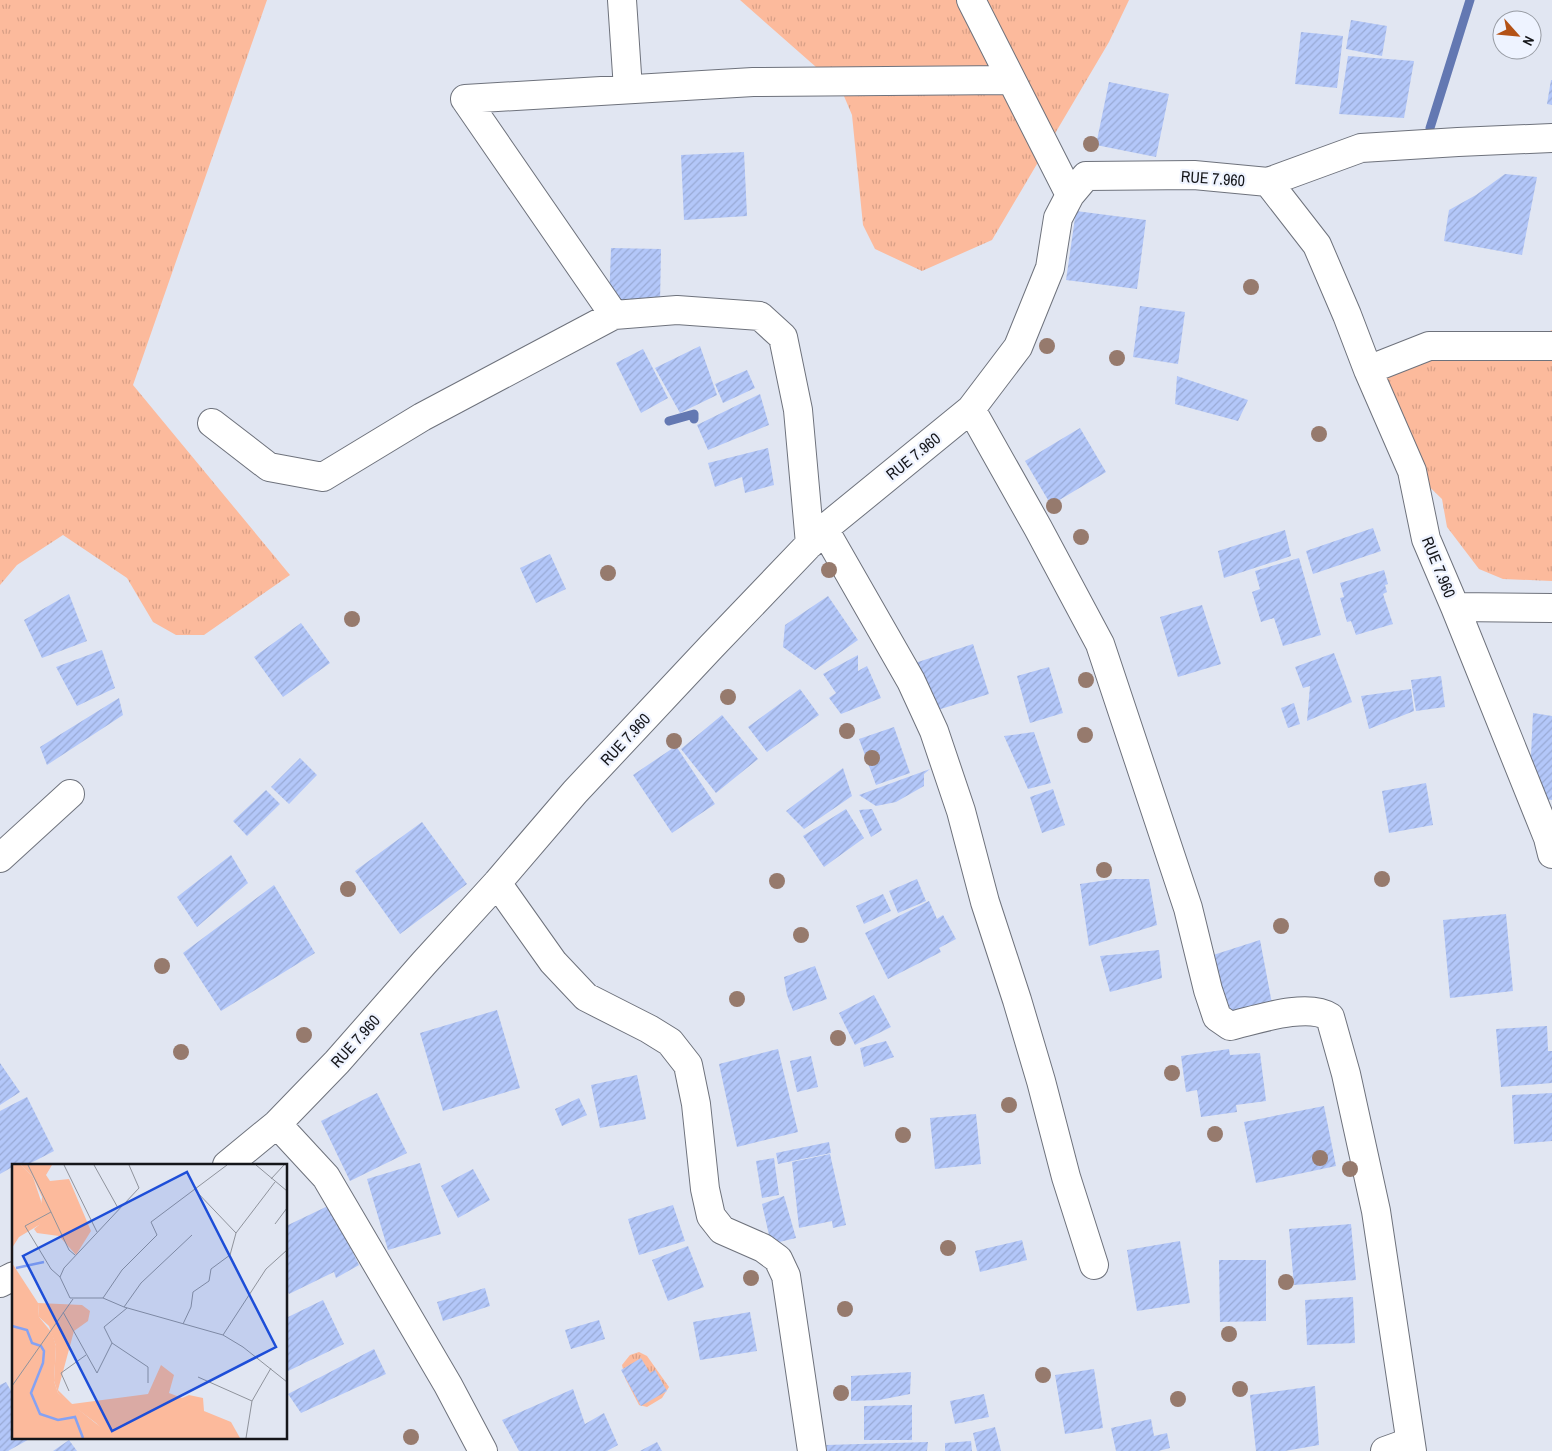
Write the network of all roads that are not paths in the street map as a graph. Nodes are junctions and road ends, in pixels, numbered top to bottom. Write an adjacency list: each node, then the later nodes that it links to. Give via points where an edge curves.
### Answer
1 (622, 0): 4 (street)
2 (971, 0): 3 (street)
3 (1010, 80): 4 (street, via 752,82); 7 (street)
4 (628, 89): 8 (street, via 464,99)
5 (1552, 138): 6 (street, via 1361,148)
6 (1268, 182): 7 (street, RUE 7.960, via 1194,175 1086,176); 10 (street, RUE 7.960, via 1316,246)
7 (1070, 195): 11 (street, RUE 7.960, via 1058,218 1050,268 1018,348)
8 (614, 315): 12 (street, via 422,417 323,477 269,467); 13 (street, via 677,310 760,316 782,337 798,410)
9 (1552, 346): 10 (street, via 1429,346)
10 (1368, 370): 14 (street, RUE 7.960, via 1412,471 1426,539)
11 (970, 409): 13 (street, RUE 7.960); 25 (street, via 1100,644 1188,908 1217,1017 1230,1026 1295,1012 1322,1011 1330,1017 1376,1211)
12 (212, 423)
13 (817, 536): 19 (street, RUE 7.960, via 582,785); 22 (street, via 911,681 934,731 961,811 985,902)
14 (1456, 606): 15 (street); 17 (street, RUE 7.960)
15 (1552, 608)
16 (70, 794): 18 (street)
17 (1551, 843)
18 (0, 858)
19 (497, 883): 20 (street, RUE 7.960, via 337,1062); 27 (street, via 553,962 586,997 670,1042 688,1065 711,1216 722,1230 763,1248 778,1259 786,1276)
20 (277, 1124): 21 (street, RUE 7.960); 26 (street, via 326,1177)
21 (228, 1164)
22 (1094, 1265)
23 (12, 1277): 24 (street)
24 (0, 1282)
25 (1411, 1446): 28 (street)
26 (483, 1451)
27 (812, 1451)
28 (1385, 1451)

